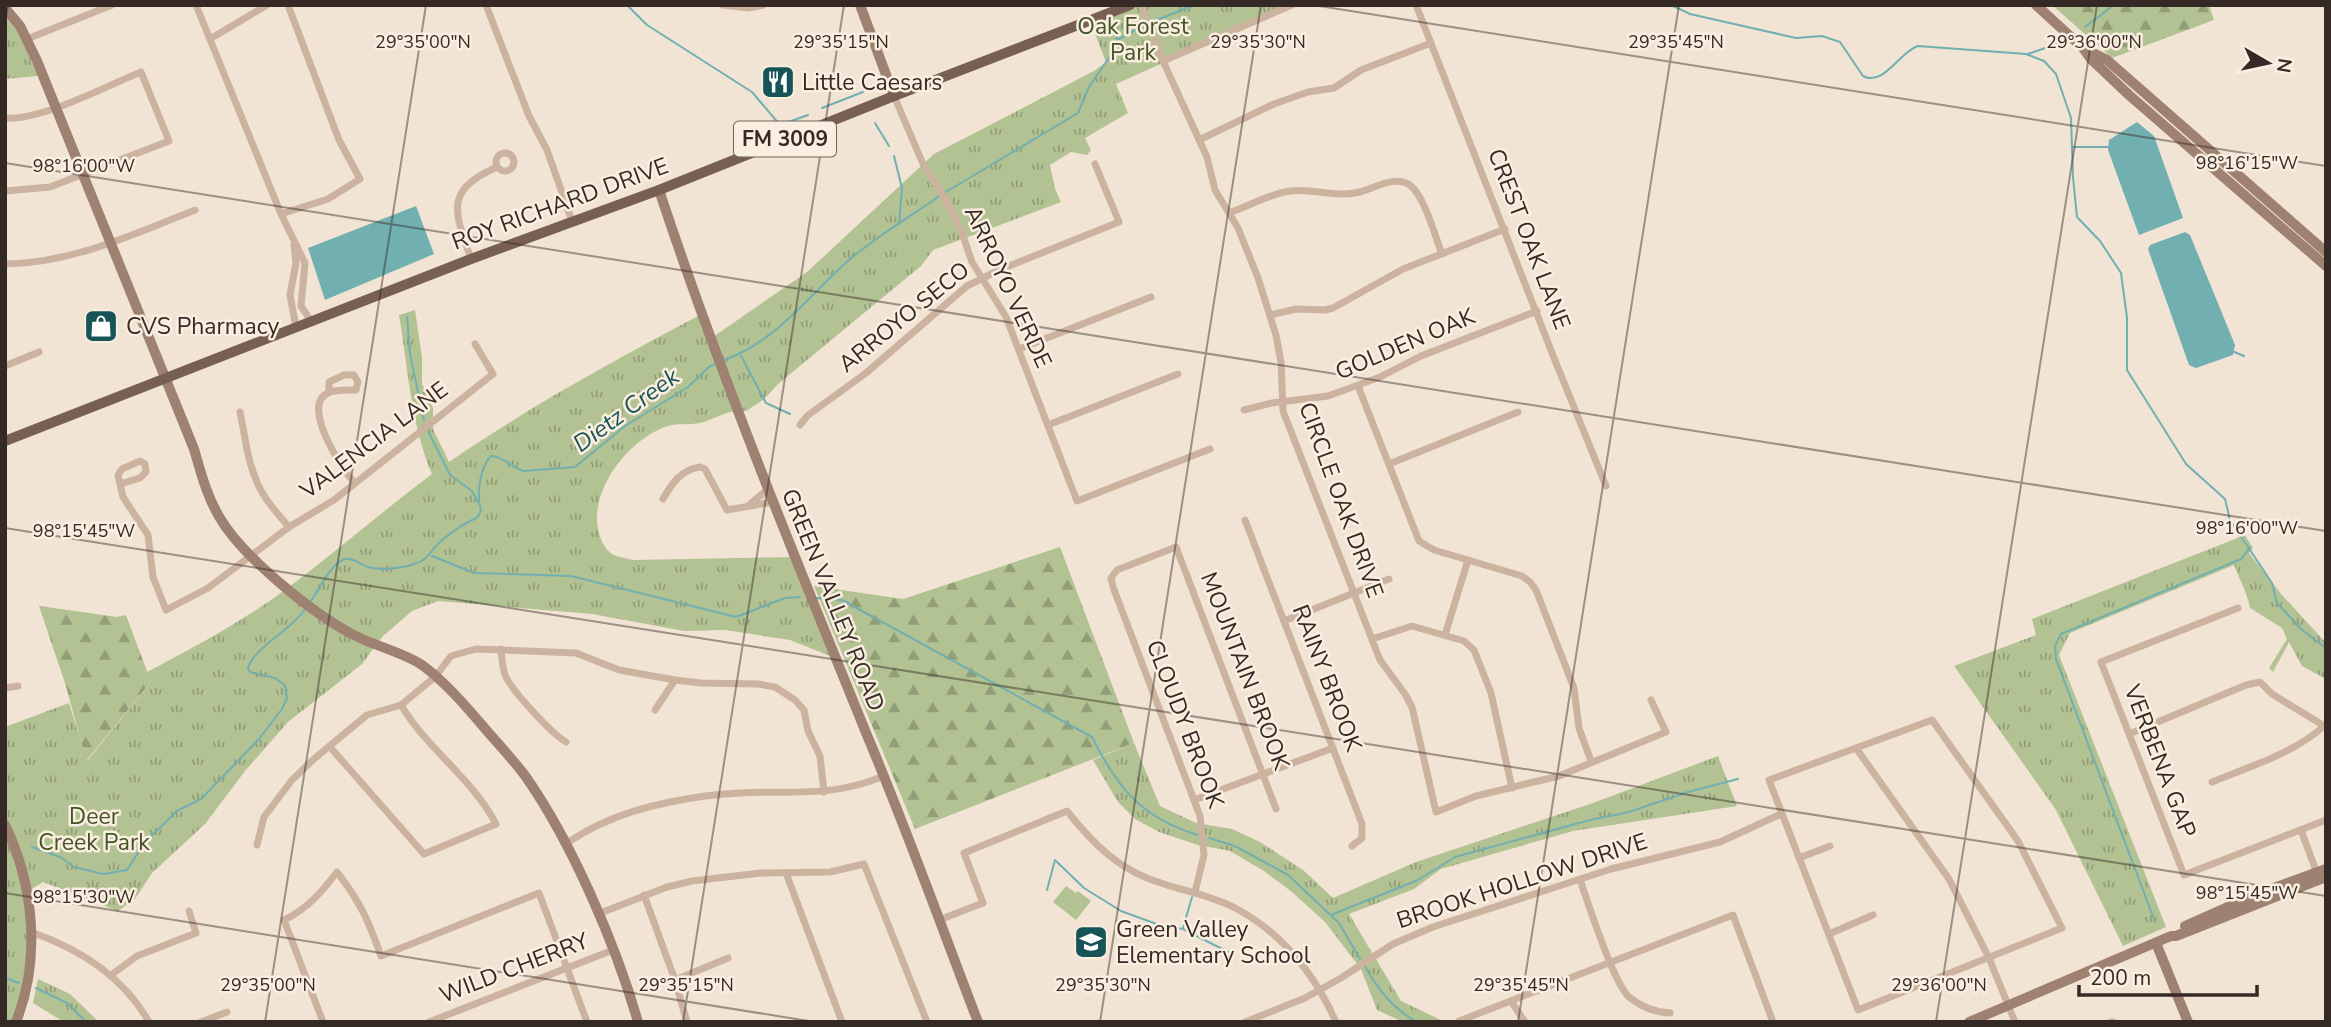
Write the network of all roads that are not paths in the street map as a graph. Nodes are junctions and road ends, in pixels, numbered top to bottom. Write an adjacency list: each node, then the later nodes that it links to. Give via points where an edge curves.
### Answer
1 (113, 5): 16 (street)
2 (197, 5): 15 (street)
3 (267, 5): 15 (street)
4 (288, 5): 31 (street, via 339,140 360,179 328,199)
5 (486, 5): 32 (street)
6 (722, 5): 7 (street)
7 (763, 5)
8 (859, 5): 20 (street)
9 (1130, 5): 20 (main road, ROY RICHARD DRIVE / FM 3009)
10 (1141, 5): 19 (street, CIRCLE OAK DRIVE)
11 (1292, 5): 19 (street)
12 (1416, 5): 17 (street, CREST OAK LANE)
13 (2036, 5): 18 (street)
14 (5, 8): 16 (street)
15 (210, 38): 31 (street)
16 (27, 39): 21 (street)
17 (1431, 43): 23 (street, via 1361,70 1334,88 1273,104); 33 (street, CREST OAK LANE)
18 (2084, 48): 36 (street, via 2107,60); 40 (street, via 2129,95)
19 (1163, 61): 23 (street, CIRCLE OAK DRIVE)
20 (894, 96): 27 (main road, ROY RICHARD DRIVE / FM 3009); 41 (street, ARROYO VERDE)
21 (55, 108): 22 (street); 26 (street); 26 (street, via 141,72 169,141)
22 (5, 118)
23 (1199, 140): 30 (street, CIRCLE OAK DRIVE, via 1215,190)
24 (1096, 164): 41 (street, ARROYO SECO, via 1119,222)
25 (497, 166): 38 (street, via 463,188 457,198 457,214)
26 (82, 175): 28 (street, via 50,187); 34 (street)
27 (659, 190): 32 (main road, ROY RICHARD DRIVE / FM 3009); 69 (street, GREEN VALLEY ROAD)
28 (5, 191)
29 (195, 210): 34 (street)
30 (1229, 213): 37 (street, via 1290,191 1346,195 1404,182 1418,193); 46 (street, CIRCLE OAK DRIVE)
31 (281, 214): 35 (street)
32 (572, 221): 38 (main road, ROY RICHARD DRIVE / FM 3009)
33 (1505, 229): 37 (street); 45 (street, CREST OAK LANE)
34 (110, 244): 39 (street, via 49,261); 54 (street)
35 (294, 244): 42 (street); 43 (street, via 305,263)
36 (2326, 252)
37 (1442, 254): 46 (street, via 1392,274 1333,308)
38 (471, 259): 47 (main road, ROY RICHARD DRIVE / FM 3009)
39 (5, 264)
40 (2326, 266)
41 (981, 278): 50 (street, ARROYO VERDE, via 1006,317); 61 (street, ARROYO SECO)
42 (293, 280): 43 (street); 48 (street, via 290,295)
43 (303, 282): 47 (street, via 302,306)
44 (1151, 297): 50 (street)
45 (1536, 311): 55 (street, GOLDEN OAK); 68 (street, CREST OAK LANE)
46 (1270, 315): 57 (street, CIRCLE OAK DRIVE, via 1281,362)
47 (311, 321): 48 (main road, ROY RICHARD DRIVE / FM 3009)
48 (296, 327): 54 (main road, ROY RICHARD DRIVE / FM 3009)
49 (475, 344): 66 (street, VALENCIA LANE, via 493,374)
50 (1019, 349): 62 (street, ARROYO VERDE)
51 (39, 352): 52 (street)
52 (5, 366)
53 (1178, 374): 62 (street)
54 (164, 378): 63 (main road, ROY RICHARD DRIVE / FM 3009); 76 (street, via 211,501 227,530)
55 (1358, 386): 57 (street, GOLDEN OAK, via 1312,400); 65 (street)
56 (329, 392): 66 (street, via 319,405 328,443)
57 (1283, 401): 58 (street, GOLDEN OAK); 79 (street, CIRCLE OAK DRIVE)
58 (1244, 410)
59 (240, 412): 74 (street, via 257,483)
60 (1518, 412): 65 (street)
61 (800, 425)
62 (1048, 425): 64 (street, ARROYO VERDE, via 1077,500)
63 (5, 441)
64 (1210, 449)
65 (1389, 464): 77 (street, via 1419,541)
66 (354, 482): 74 (street, VALENCIA LANE)
67 (120, 484): 76 (street, VALENCIA LANE, via 123,497 148,535 153,577 166,610)
68 (1606, 486)
69 (768, 489): 71 (street, GREEN VALLEY ROAD); 72 (street)
70 (663, 499): 72 (street, via 676,478 699,467 705,469 725,508)
71 (773, 502): 72 (street); 100 (street, GREEN VALLEY ROAD)
72 (749, 505)
73 (1245, 520): 81 (street, RAINY BROOK)
74 (289, 527): 76 (street, VALENCIA LANE)
75 (1176, 547): 99 (street, MOUNTAIN BROOK); 104 (street, CLOUDY BROOK, via 1121,568 1111,578)
76 (250, 556): 85 (street, via 326,618 421,665)
77 (1468, 560): 82 (street); 98 (street, via 1522,576 1536,590 1574,688 1579,728)
78 (1389, 579): 79 (street)
79 (1354, 593): 81 (street); 83 (street, CIRCLE OAK DRIVE)
80 (2238, 608): 93 (street, VERBENA GAP, via 2101,662)
81 (1284, 621): 96 (street, RAINY BROOK)
82 (1444, 635): 83 (street, via 1407,626); 102 (street, via 1464,642 1479,661)
83 (1372, 639): 102 (street, CIRCLE OAK DRIVE, via 1380,660 1412,707 1436,812)
84 (501, 649): 85 (street, via 458,653 445,661); 86 (street, via 576,653 620,670); 94 (street, via 509,682)
85 (435, 677): 90 (street); 110 (street, via 523,773)
86 (675, 680): 91 (street); 103 (street, via 766,685 794,700 804,710 820,756)
87 (18, 686): 88 (street)
88 (5, 688)
89 (1651, 700): 98 (street, via 1666,732)
90 (401, 705): 95 (street, via 367,715); 95 (street, via 484,801 496,824 424,854)
91 (655, 709)
92 (2325, 726): 93 (street, via 2260,682); 101 (street, via 2287,751)
93 (2129, 734): 109 (street, VERBENA GAP, via 2184,875)
94 (566, 742)
95 (330, 747): 111 (street, via 292,780 270,807 260,825)
96 (1333, 748): 99 (street); 112 (street, RAINY BROOK, via 1362,824 1362,838)
97 (1856, 748): 106 (street, via 1769,780); 129 (street, via 1949,879); 129 (street, via 1931,720 2018,841 2062,928)
98 (1591, 761): 102 (street, via 1559,776)
99 (1264, 773): 104 (street); 105 (street, MOUNTAIN BROOK)
100 (884, 776): 103 (street); 123 (street, GREEN VALLEY ROAD)
101 (2212, 782)
102 (1512, 788)
103 (824, 792): 110 (street, via 738,793 681,801 603,822)
104 (1194, 800): 118 (street, CLOUDY BROOK, via 1205,844)
105 (1276, 809)
106 (1781, 814): 114 (street); 117 (street, BROOK HOLLOW DRIVE, via 1720,842)
107 (2326, 820): 109 (street)
108 (5, 825): 124 (street, via 26,885)
109 (2301, 830): 116 (street)
110 (565, 844): 121 (street)
111 (257, 845)
112 (1352, 846)
113 (1830, 846): 114 (street)
114 (1799, 858): 125 (street)
115 (786, 873): 119 (street, via 714,877); 148 (street); 149 (street, via 830,872 864,864)
116 (2322, 874): 126 (street)
117 (1580, 880): 130 (street); 134 (street, BROOK HOLLOW DRIVE, via 1408,937)
118 (1195, 892): 123 (street, via 1125,868 1093,843 1067,811 964,853 983,903); 134 (street, via 1234,907 1273,933)
119 (644, 895): 121 (street); 133 (street)
120 (189, 911): 132 (street, via 195,933 137,956)
121 (598, 914): 127 (street)
122 (1873, 915): 125 (street)
123 (939, 920): 150 (street, GREEN VALLEY ROAD)
124 (31, 932): 132 (street, via 74,949); 140 (street, via 29,977)
125 (1829, 934): 129 (street, via 1858,1010)
126 (2156, 943): 136 (street); 157 (street)
127 (613, 950): 131 (street, WILD CHERRY); 146 (street)
128 (729, 958): 133 (street)
129 (1989, 958): 136 (street)
130 (1610, 962): 135 (street); 138 (street, via 1629,997 1656,1012); 154 (street, via 1732,915)
131 (567, 968): 143 (street, via 539,893 381,956 368,918 337,872 314,901 284,920); 144 (street, WILD CHERRY); 145 (street)
132 (111, 975): 141 (street)
133 (675, 981): 147 (street)
134 (1321, 990): 151 (street, BROOK HOLLOW DRIVE); 152 (street)
135 (1511, 1001): 139 (street); 153 (street)
136 (2009, 1006): 155 (street); 156 (street)
137 (227, 1012): 142 (street)
138 (1670, 1013)
139 (1459, 1021)
140 (16, 1022)
141 (149, 1022)
142 (201, 1022)
143 (323, 1022)
144 (429, 1022)
145 (587, 1022)
146 (638, 1022)
147 (687, 1022)
148 (842, 1022)
149 (927, 1022)
150 (978, 1022)
151 (1245, 1022)
152 (1336, 1022)
153 (1525, 1022)
154 (1773, 1022)
155 (1969, 1022)
156 (2015, 1022)
157 (2188, 1022)

